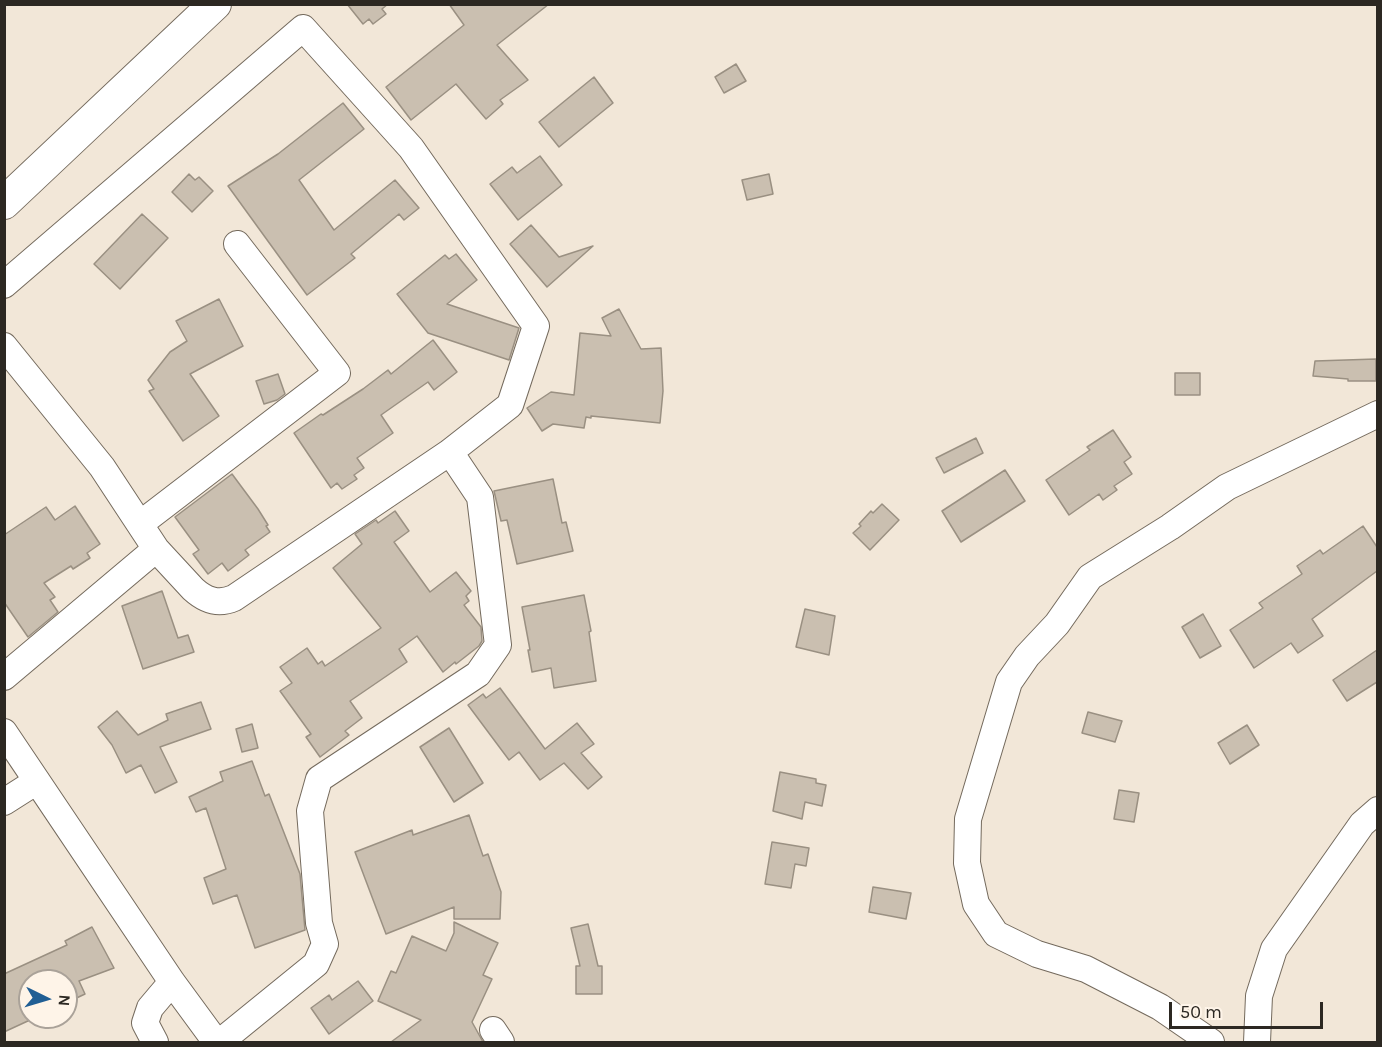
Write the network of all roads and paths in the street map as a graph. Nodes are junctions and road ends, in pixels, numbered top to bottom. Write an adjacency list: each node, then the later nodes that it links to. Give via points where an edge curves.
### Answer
1 (215, 4): 2 (main road)
2 (4, 203)
3 (237, 244): 8 (street, via 337,373)
4 (4, 285): 7 (street, via 303,28 411,148 536,326 510,405)
5 (4, 346): 8 (street, via 102,467)
6 (1377, 414): 18 (street, via 1227,487 1090,577 1009,682 968,819 967,863 976,904 996,934 1037,954 1086,969 1160,1007)
7 (450, 452): 9 (street, via 226,601 199,595); 17 (street, via 480,497 498,645 478,674 319,779 310,811 325,944 316,964)
8 (140, 524): 9 (street)
9 (156, 549): 10 (street)
10 (4, 677)
11 (4, 732): 12 (street)
12 (38, 781): 13 (street); 15 (street)
13 (4, 802)
14 (1377, 810): 19 (street, via 1362,824 1274,949 1259,996)
15 (172, 982): 16 (street, via 150,1008 145,1023); 17 (street)
16 (155, 1042)
17 (218, 1042)
18 (1211, 1042)
19 (1257, 1042)

